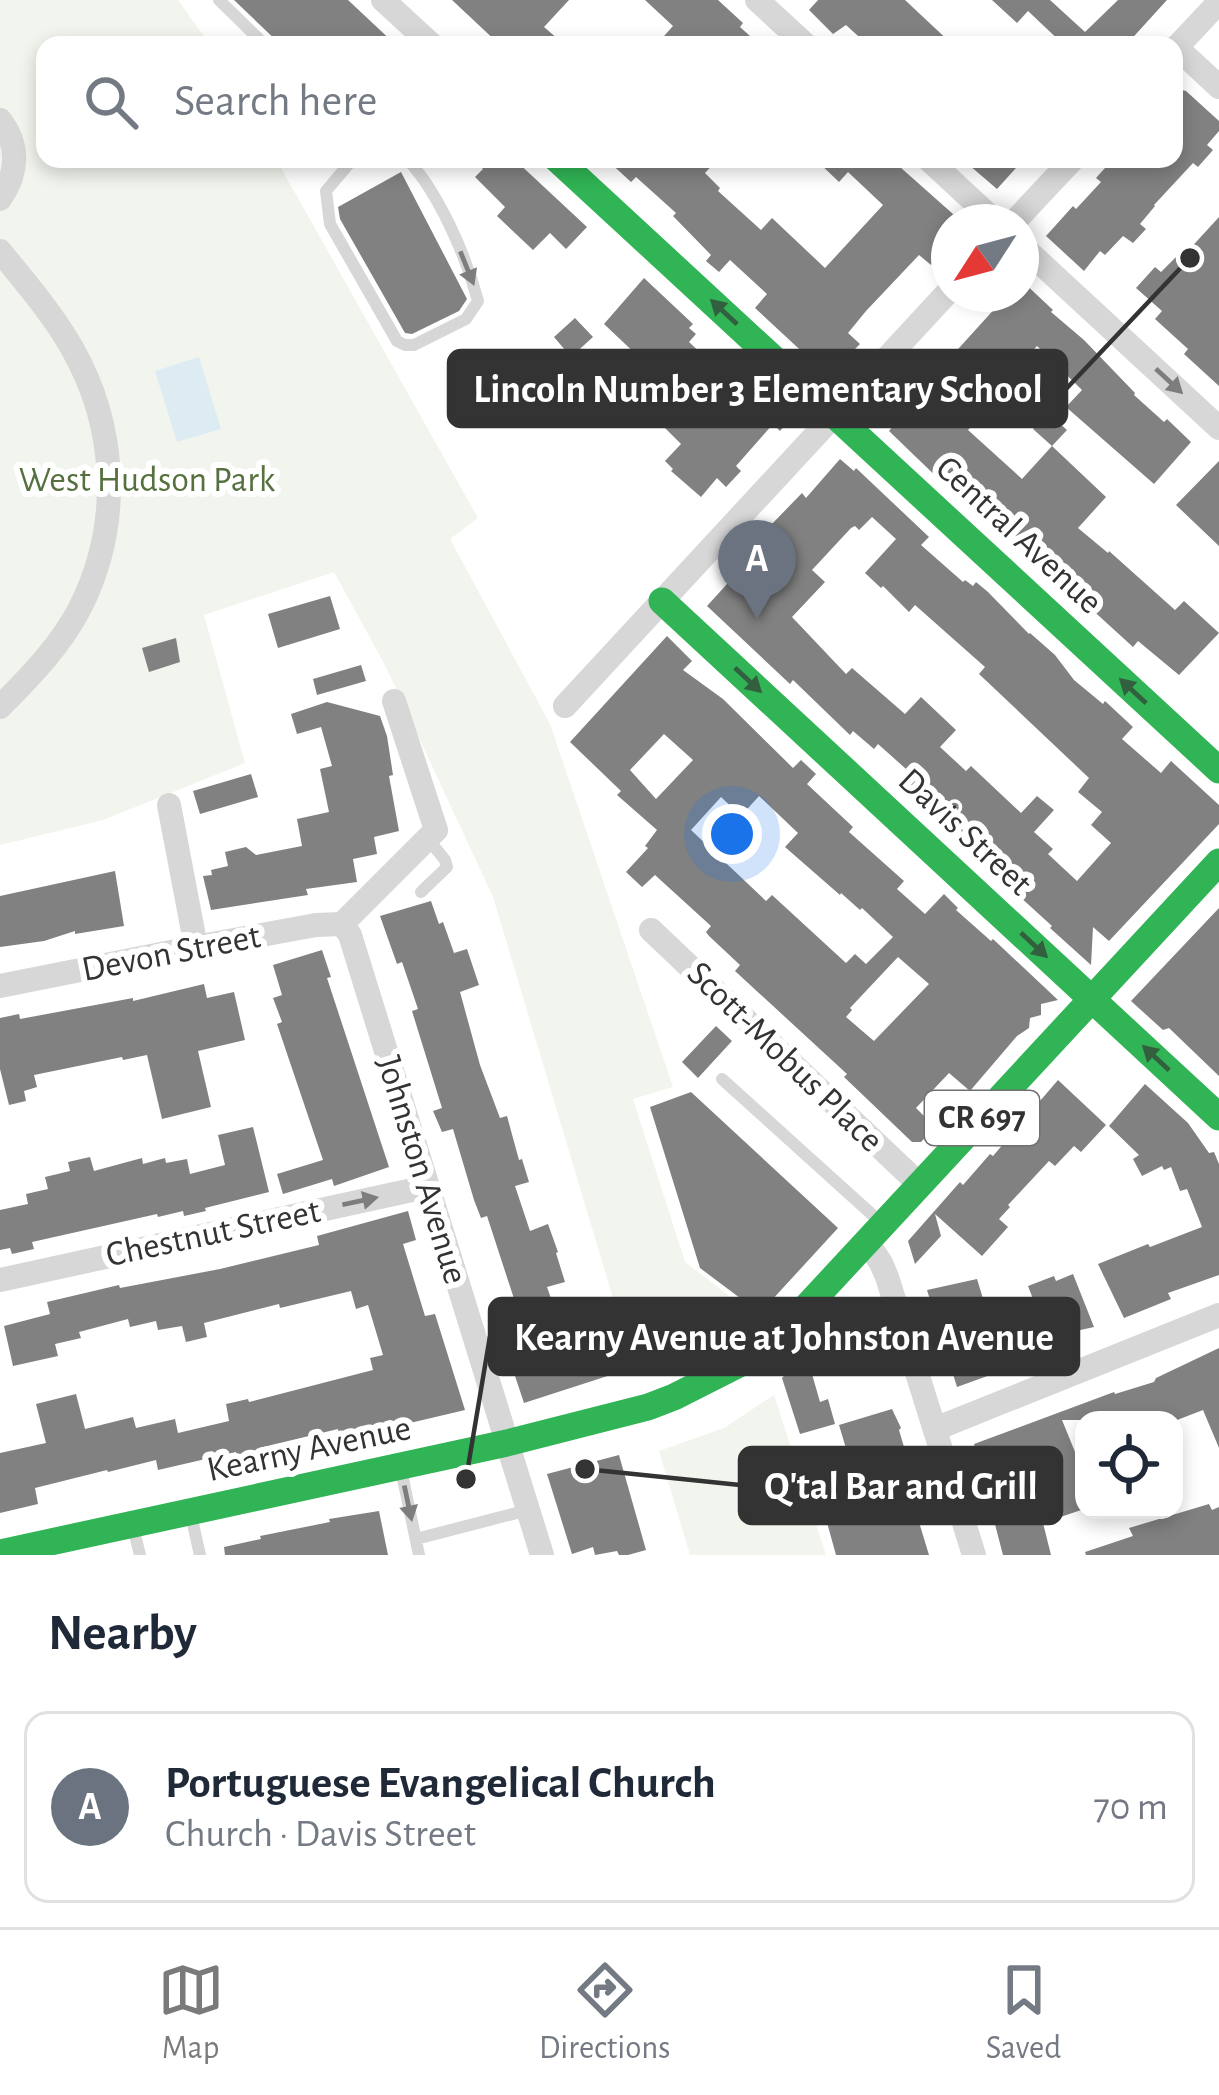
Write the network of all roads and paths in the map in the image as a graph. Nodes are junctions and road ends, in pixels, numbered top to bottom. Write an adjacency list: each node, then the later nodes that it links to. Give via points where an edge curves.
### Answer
1 (219, 0): 5 (lane)
2 (383, 0): 6 (street)
3 (758, 0): 7 (street)
4 (1219, 2): 8 (street)
5 (256, 36)
6 (423, 36)
7 (796, 36)
8 (1183, 40)
9 (1183, 56): 10 (street)
10 (1219, 87)
11 (0, 120): 17 (street, via 15,160)
12 (345, 168): 13 (lane, one-way to 12, via 478,301 466,319 405,346 330,224 326,191)
13 (416, 168)
14 (567, 168): 23 (street, Central Avenue, one-way to 14)
15 (938, 168): 18 (street)
16 (1065, 168): 19 (street)
17 (0, 199)
18 (977, 204)
19 (1031, 204)
20 (0, 251): 28 (street, via 83,369 106,436 110,477 98,559 80,608)
21 (1039, 262): 24 (street, one-way to 24)
22 (931, 310): 23 (street)
23 (834, 413): 25 (street); 29 (street, Central Avenue, one-way to 23)
24 (1219, 428)
25 (662, 601): 27 (street); 38 (street, Davis Street, one-way to 38)
26 (394, 701): 31 (street)
27 (565, 706)
28 (0, 707)
29 (1219, 770)
30 (170, 805): 36 (street)
31 (431, 834): 33 (lane, via 447,867); 34 (street)
32 (1219, 862): 38 (street, CR 697)
33 (421, 892)
34 (342, 924): 36 (street, Devon Street); 42 (street, Johnston Avenue)
35 (651, 930): 41 (street, Scott-Mobus Place)
36 (196, 947): 37 (street, Devon Street)
37 (0, 986)
38 (1092, 999): 40 (street, Davis Street, one-way to 38); 41 (street, CR 697)
39 (722, 1079): 43 (lane)
40 (1219, 1117)
41 (920, 1185): 43 (street, CR 697)
42 (426, 1187): 44 (street, Chestnut Street, one-way to 42); 47 (street, Johnston Avenue)
43 (875, 1233): 46 (street); 47 (street, Kearny Avenue / CR 697, via 775,1339 736,1366 648,1407)
44 (0, 1280)
45 (1219, 1315): 46 (street)
46 (935, 1429): 58 (street)
47 (507, 1443): 48 (street, Kearny Avenue / CR 697); 49 (street, Johnston Avenue)
48 (400, 1466): 50 (street, Kearny Avenue / CR 697); 52 (lane, one-way to 52)
49 (528, 1510): 52 (lane); 53 (street, Johnston Avenue)
50 (190, 1511): 51 (street, Kearny Avenue / CR 697); 56 (lane)
51 (132, 1524): 54 (street, Kearny Avenue / CR 697); 55 (lane)
52 (416, 1539): 57 (lane)
53 (535, 1551)
54 (0, 1552)
55 (140, 1555)
56 (200, 1555)
57 (419, 1555)
58 (974, 1555)

